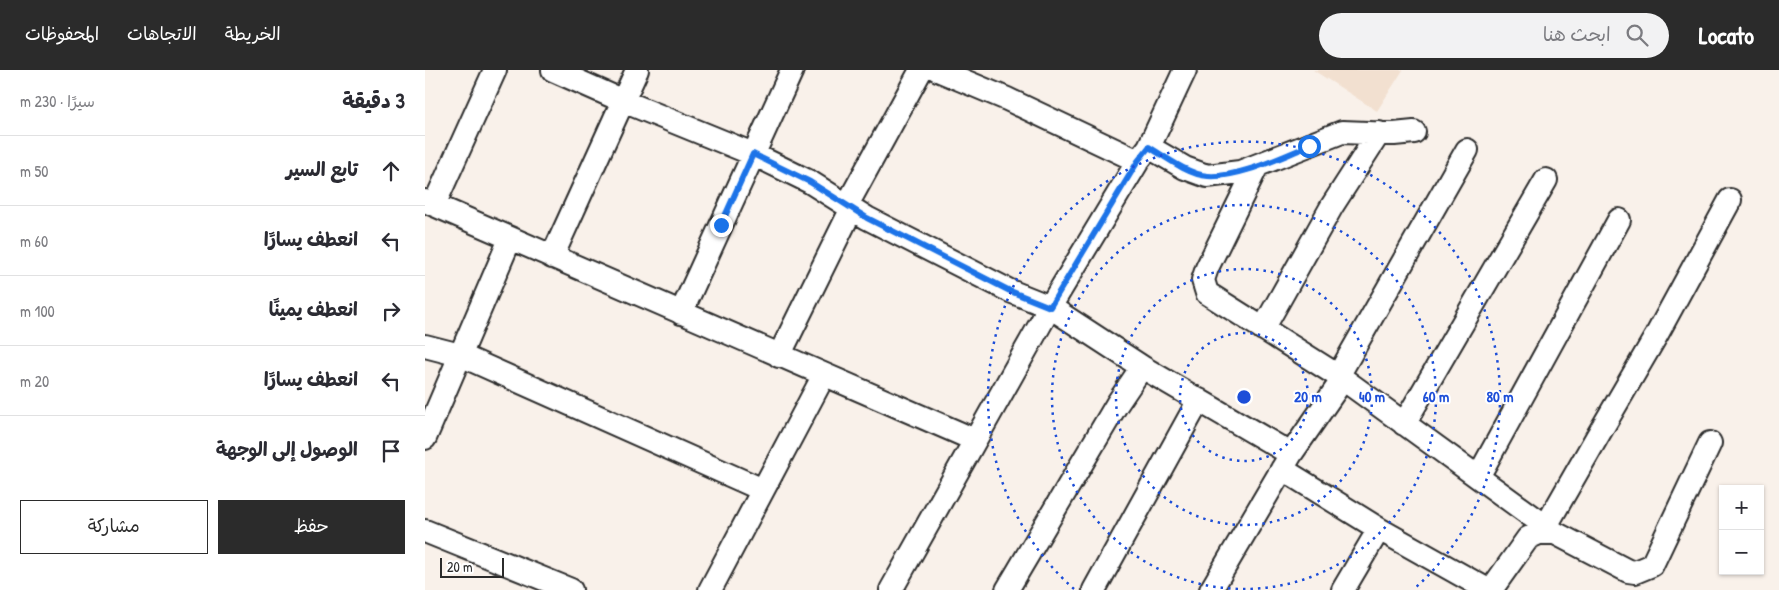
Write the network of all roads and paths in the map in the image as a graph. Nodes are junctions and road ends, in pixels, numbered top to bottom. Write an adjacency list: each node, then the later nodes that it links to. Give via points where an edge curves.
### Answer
1 (495, 70): 17 (street)
2 (553, 70): 8 (street)
3 (637, 70): 8 (street)
4 (792, 70): 12 (street)
5 (921, 70): 18 (street)
6 (938, 70): 13 (street)
7 (1185, 70): 13 (street)
8 (623, 101): 12 (street); 21 (street)
9 (1414, 132): 10 (street)
10 (1379, 133): 14 (street, via 1342,132); 24 (street, via 1332,206)
11 (1467, 150): 30 (street)
12 (753, 154): 18 (street, via 810,182); 23 (street)
13 (1143, 154): 14 (street, via 1207,176 1240,172); 22 (street)
14 (1257, 166): 24 (street, via 1203,280 1207,293)
15 (1546, 180): 32 (street)
16 (1731, 200): 40 (street, via 1597,436)
17 (430, 203): 20 (street)
18 (849, 206): 22 (street, via 1010,291); 27 (street)
19 (1619, 220): 37 (street)
20 (510, 239): 21 (street); 26 (street)
21 (553, 257): 23 (street)
22 (1050, 307): 28 (street); 34 (street)
23 (681, 313): 27 (street)
24 (1263, 328): 30 (street)
25 (425, 346): 26 (street)
26 (460, 355): 33 (street); 38 (street)
27 (779, 356): 29 (street)
28 (1142, 366): 31 (street); 45 (street)
29 (824, 375): 34 (street); 38 (street)
30 (1340, 377): 32 (street); 36 (street)
31 (1199, 400): 36 (street); 46 (street)
32 (1404, 424): 37 (street)
33 (425, 438)
34 (975, 440): 44 (street)
35 (1710, 443): 40 (street, via 1652,565 1635,572 1628,571)
36 (1287, 461): 39 (street); 47 (street)
37 (1478, 477): 40 (street)
38 (763, 490): 43 (street)
39 (1379, 529): 48 (street); 49 (street)
40 (1550, 530): 49 (street, via 1528,538)
41 (425, 531): 42 (street)
42 (571, 590)
43 (711, 590)
44 (891, 590)
45 (1007, 590)
46 (1094, 590)
47 (1211, 590)
48 (1343, 590)
49 (1490, 590)

